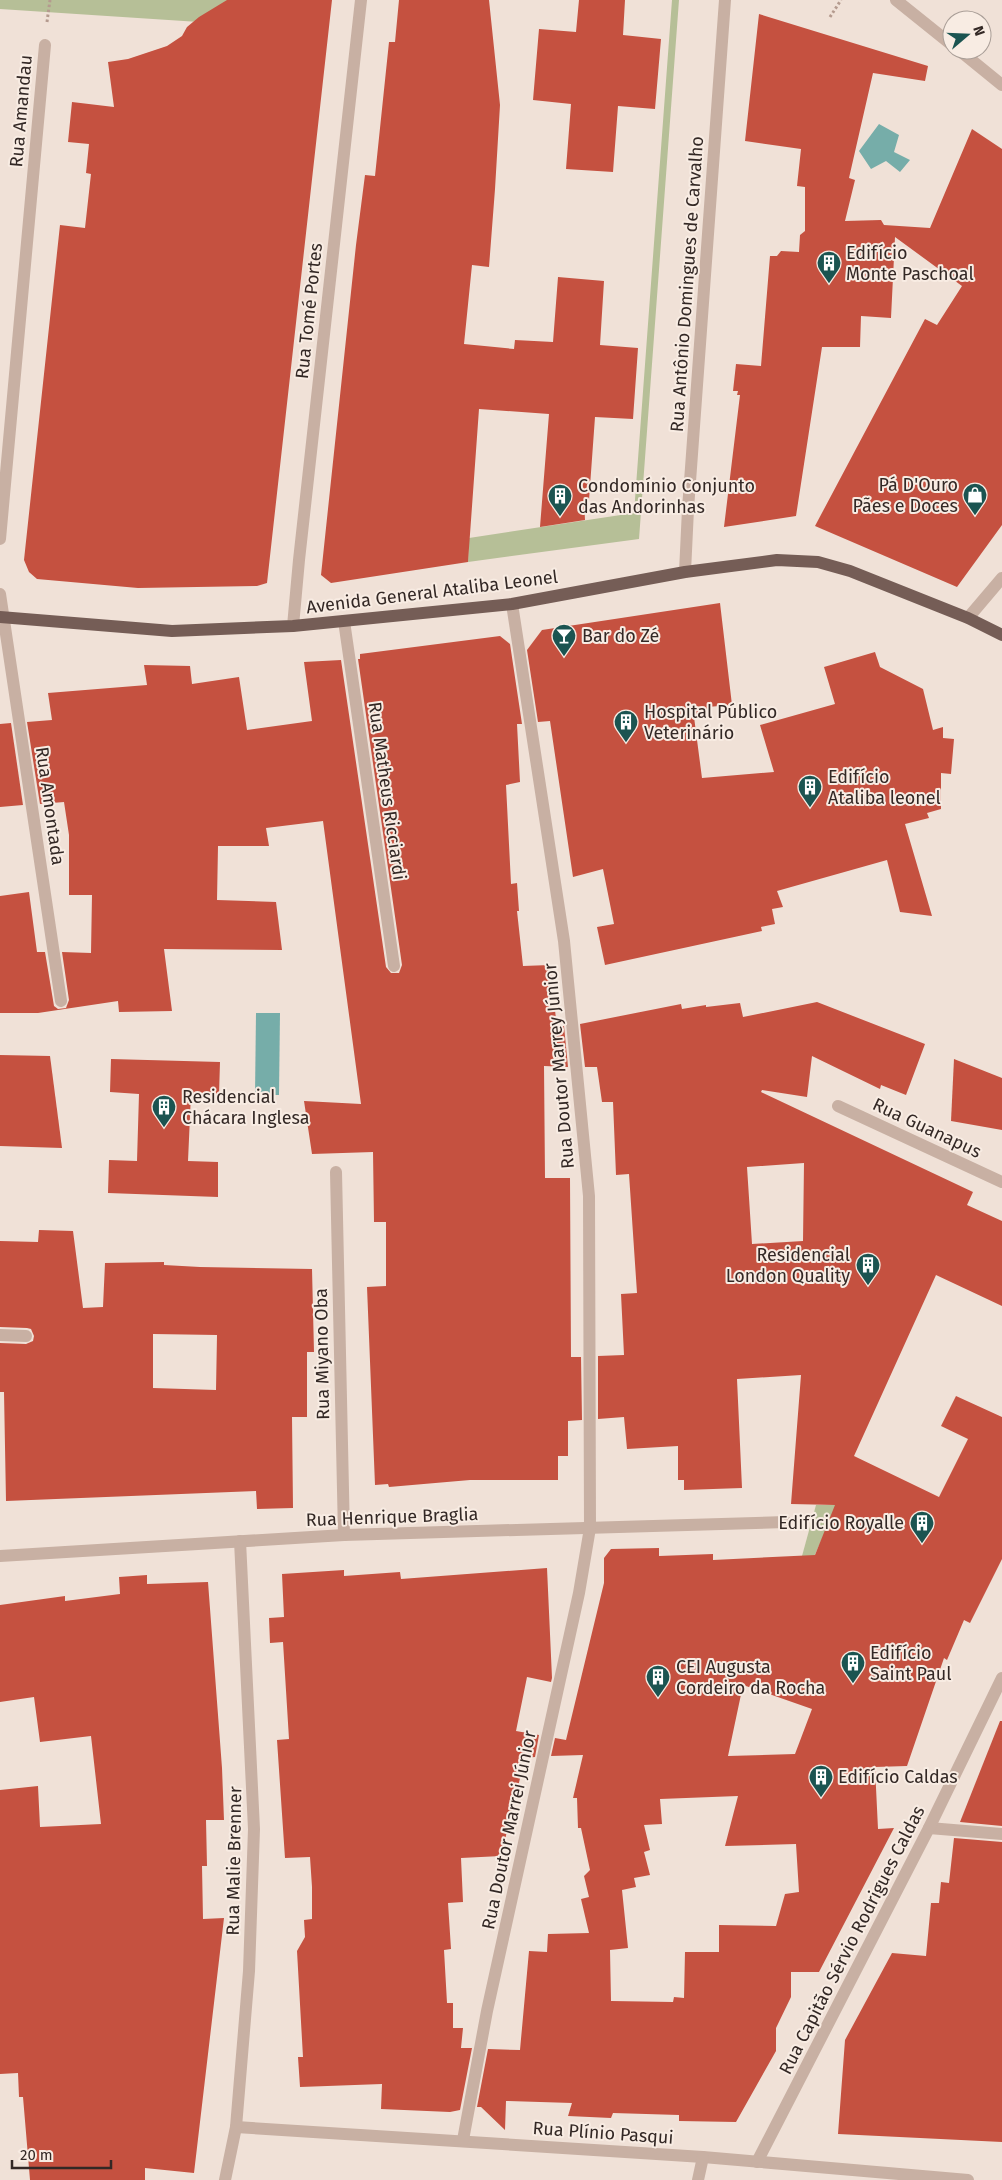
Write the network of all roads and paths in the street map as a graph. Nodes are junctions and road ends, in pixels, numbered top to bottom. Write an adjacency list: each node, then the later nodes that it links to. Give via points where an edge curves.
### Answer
1 (361, 0): 18 (street, Rua Tomé Portes)
2 (725, 0): 11 (street, Rua Antônio Domingues de Carvalho)
3 (841, 0): 5 (path)
4 (896, 0): 6 (street)
5 (830, 17)
6 (942, 37)
7 (45, 45): 10 (street, Rua Amandau)
8 (971, 60): 9 (street)
9 (1002, 85)
10 (0, 539)
11 (685, 572): 14 (main road, Avenida General Ataliba Leonel); 16 (main road, Avenida General Ataliba Leonel, via 777,560 818,562 850,571)
12 (1002, 578): 16 (street)
13 (0, 594): 15 (street)
14 (512, 604): 17 (main road, Avenida General Ataliba Leonel); 28 (street, Rua Doutor Marrey Júnior, via 564,941 589,1196)
15 (1, 617): 18 (main road, Avenida General Ataliba Leonel, via 172,631); 21 (street, Rua Amontada, via 16,692)
16 (968, 618): 19 (main road, Avenida General Ataliba Leonel)
17 (344, 621): 18 (main road, Avenida General Ataliba Leonel); 20 (street, Rua Matheus Ricciardi)
18 (293, 626)
19 (1002, 635)
20 (394, 966)
21 (61, 1001)
22 (838, 1106): 24 (street, Rua Guanapus)
23 (336, 1172): 29 (street, Rua Miyano Oba)
24 (1002, 1182)
25 (0, 1335): 26 (street)
26 (26, 1336)
27 (786, 1522): 28 (street, Rua Henrique Braglia)
28 (590, 1528): 29 (street, Rua Henrique Braglia); 36 (street, Rua Doutor Marrei Júnior, via 579,1593 487,2011)
29 (344, 1535): 30 (street, Rua Henrique Braglia)
30 (240, 1541): 31 (street, Rua Henrique Braglia); 35 (street, Rua Malie Brenner, via 254,1829 249,1971)
31 (0, 1556)
32 (1002, 1678): 33 (street, Rua Capitão Sérvio Rodrigues Caldas)
33 (930, 1828): 34 (street); 38 (street, Rua Capitão Sérvio Rodrigues Caldas)
34 (1002, 1834)
35 (236, 2127): 36 (street, Rua Plínio Pasqui); 39 (street, Rua Malie Brenner)
36 (463, 2140): 37 (street, Rua Plínio Pasqui)
37 (703, 2158): 38 (street, Rua Plínio Pasqui); 40 (street)
38 (757, 2162): 41 (street, Rua Plínio Pasqui)
39 (226, 2180)
40 (698, 2180)
41 (968, 2180)

